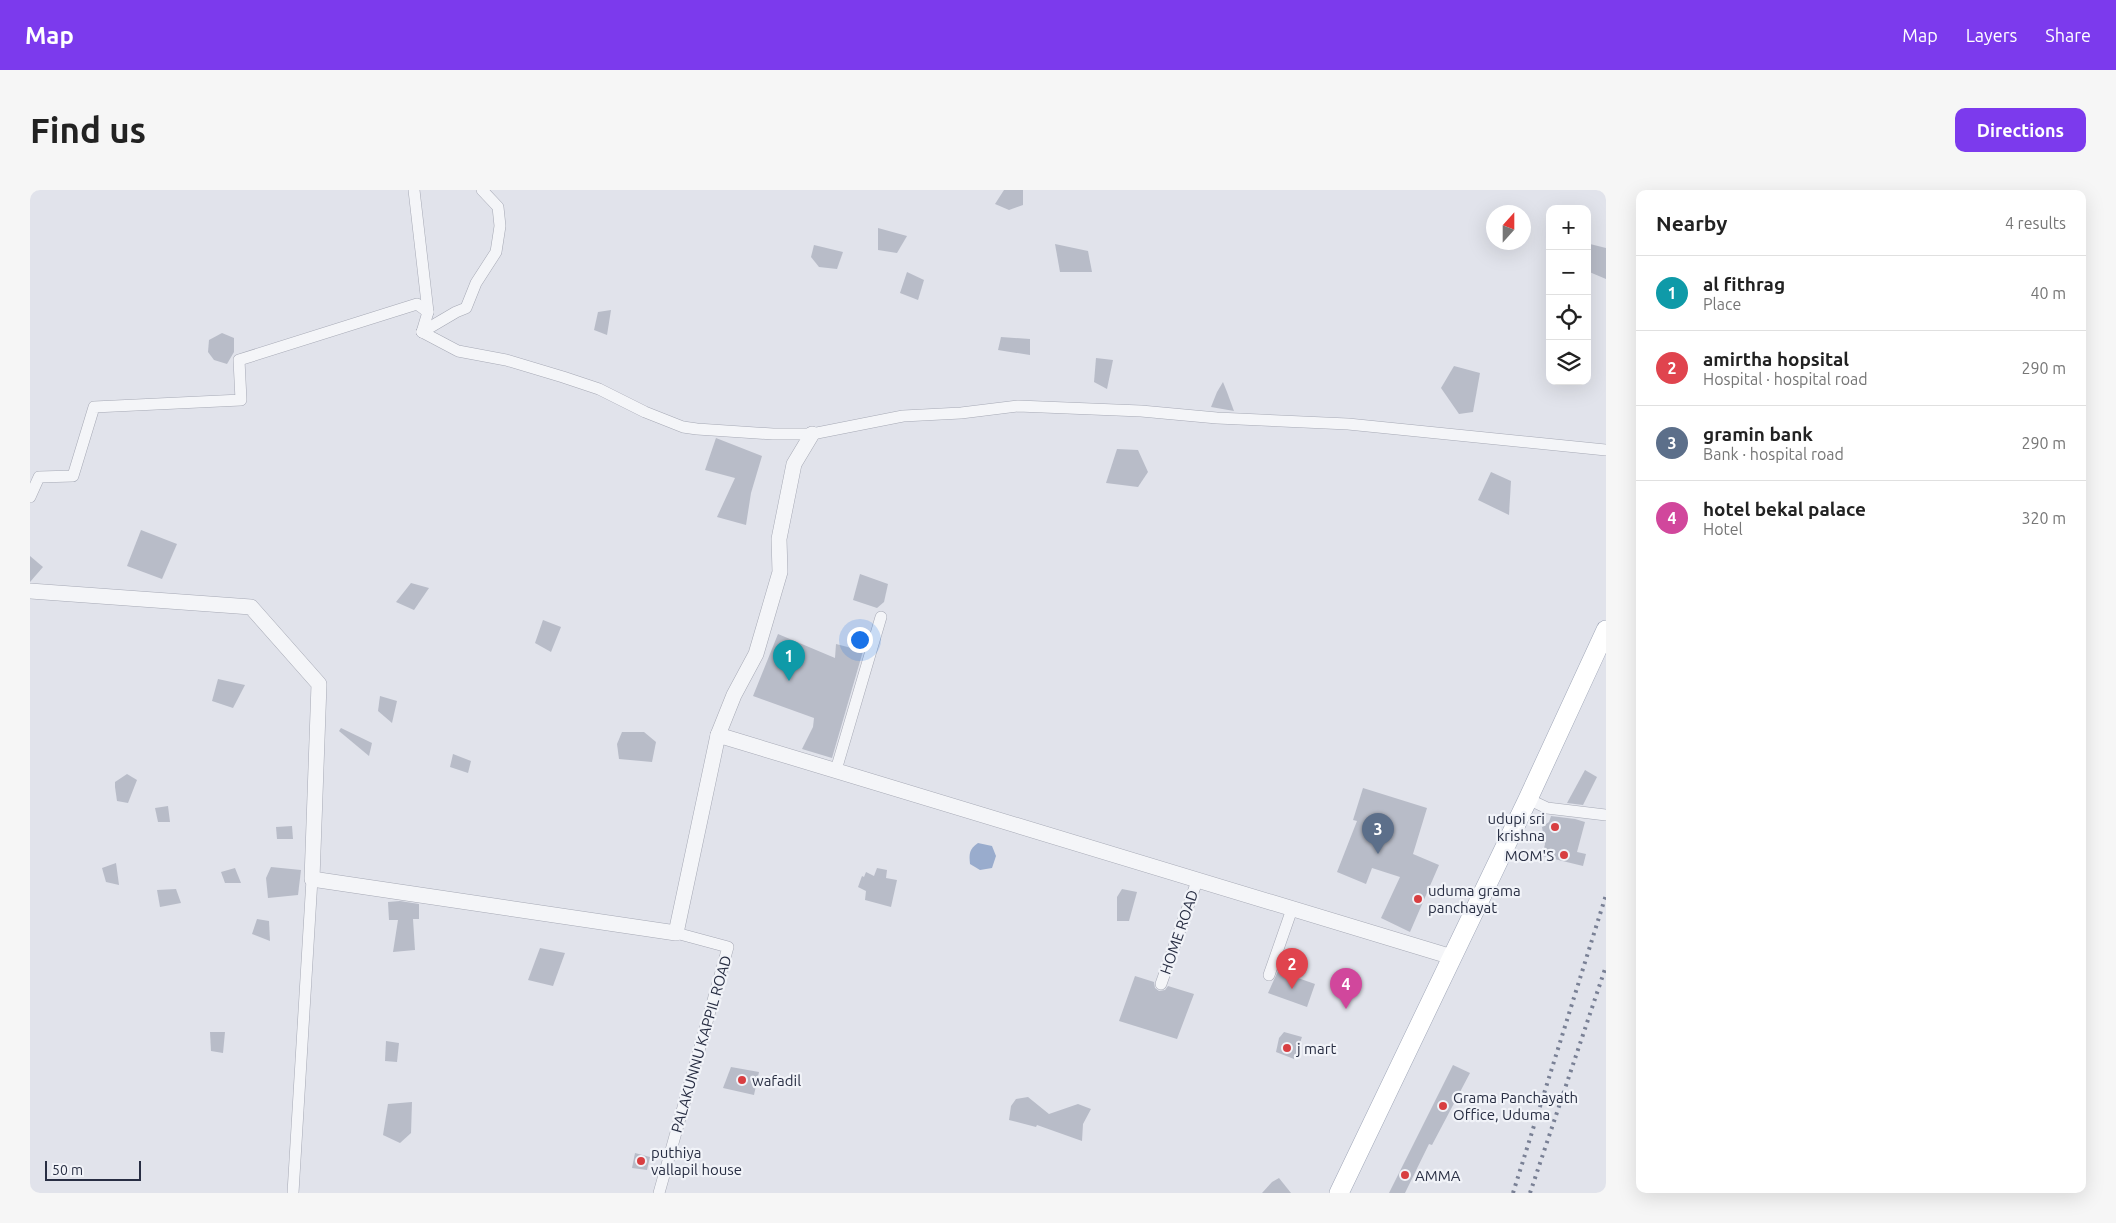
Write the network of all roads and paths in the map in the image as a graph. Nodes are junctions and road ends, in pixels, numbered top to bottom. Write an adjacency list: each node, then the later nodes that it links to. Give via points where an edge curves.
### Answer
1 (414, 190): 3 (street)
2 (482, 190): 4 (street, via 498,206 500,226 496,252 476,283 466,308)
3 (428, 312): 4 (street); 7 (street, via 417,304 239,360 241,400 94,407 73,476 39,477)
4 (422, 332): 5 (street, via 458,351 506,360 599,389 683,427)
5 (812, 434): 6 (street, via 903,416 1018,406 1348,424); 11 (street, via 794,464 779,540 780,572 756,654 734,695)
6 (1606, 450)
7 (30, 497)
8 (30, 591): 15 (street, via 251,607 320,684)
9 (881, 617): 12 (street)
10 (1606, 630): 13 (main road)
11 (718, 736): 12 (street); 18 (street)
12 (836, 770): 16 (street)
13 (1528, 799): 14 (street, via 1547,808); 19 (main road)
14 (1606, 815)
15 (312, 878): 18 (street); 22 (street)
16 (1196, 881): 17 (street); 21 (street, HOME ROAD)
17 (1292, 909): 19 (street); 20 (street)
18 (676, 933): 23 (street, PALAKUNNU KAPPIL ROAD, via 728,947)
19 (1452, 957): 24 (main road)
20 (1269, 975)
21 (1161, 984)
22 (293, 1193)
23 (659, 1193)
24 (1339, 1193)

